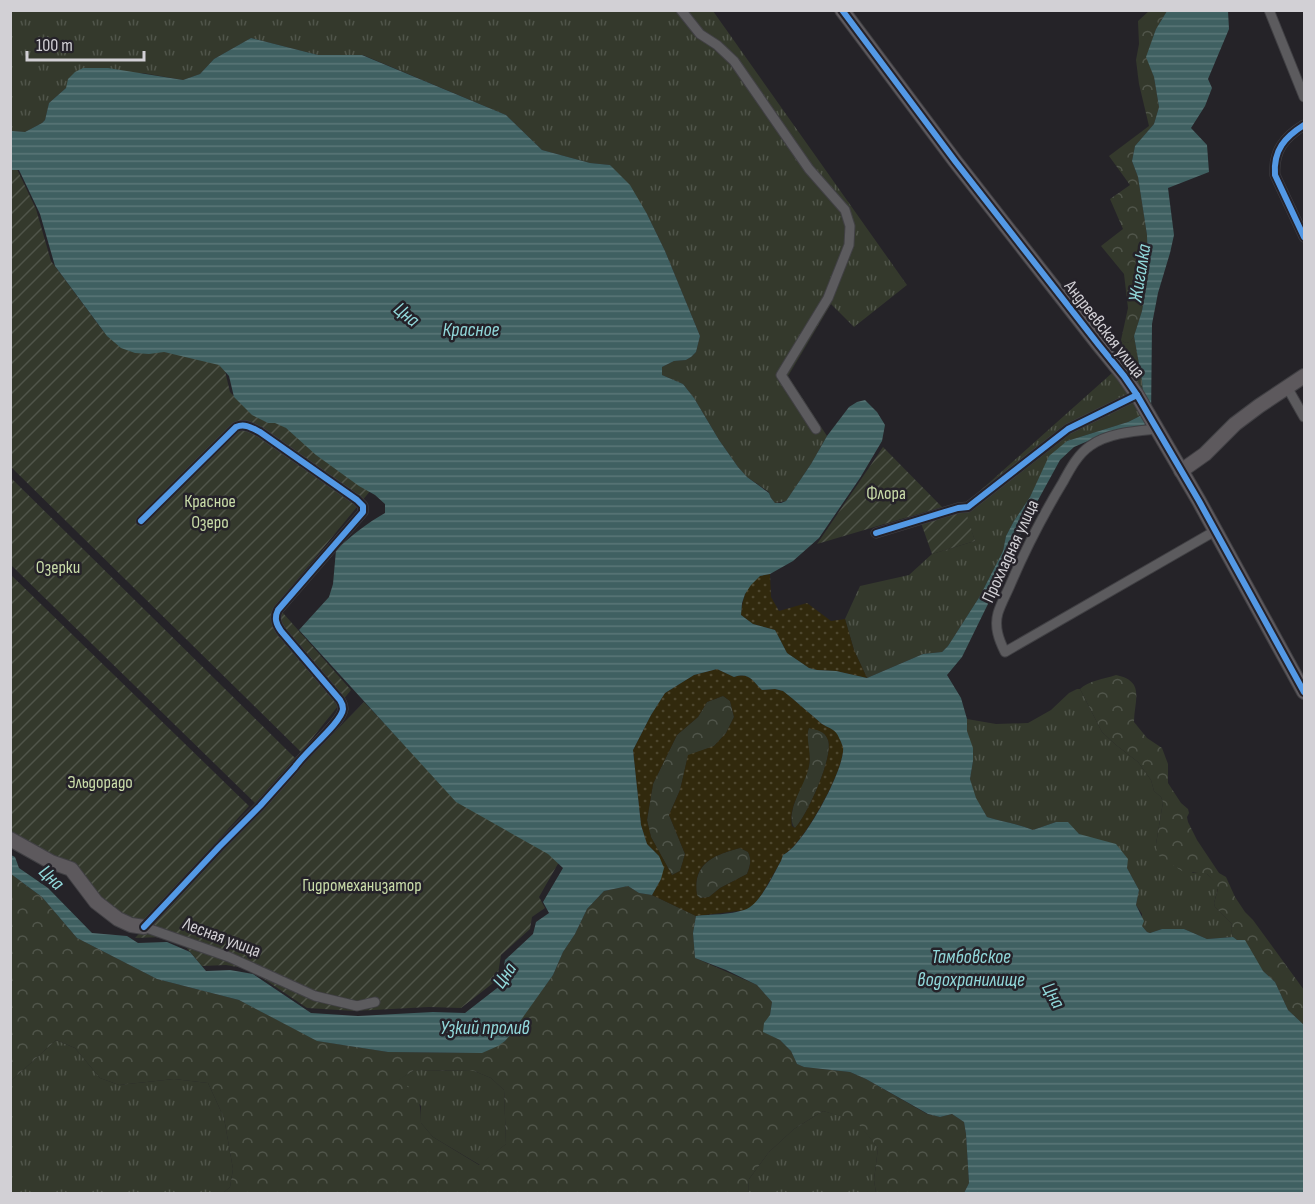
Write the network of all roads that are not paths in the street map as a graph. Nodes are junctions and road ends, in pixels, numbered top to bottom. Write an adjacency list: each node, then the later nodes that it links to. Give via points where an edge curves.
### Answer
1 (681, 10): 12 (street, via 700,34 734,60 809,169 845,210 850,226 849,245 828,298 781,375)
2 (842, 10): 9 (street, Андреевская улица)
3 (1269, 10): 4 (street)
4 (1305, 97)
5 (1305, 125): 6 (street, via 1284,140 1274,170)
6 (1305, 237)
7 (1305, 376): 8 (street)
8 (1287, 387): 10 (street); 13 (street, via 1235,424)
9 (1139, 399): 11 (street, Андреевская улица); 16 (street, via 1068,429 969,507)
10 (1305, 417)
11 (1154, 425): 13 (street, Андреевская улица); 15 (street, Прохладная улица, via 1092,444 1070,471 1043,514 998,613 996,626 1005,652)
12 (816, 429)
13 (1181, 471): 15 (street, Андреевская улица)
14 (141, 521): 19 (street, via 241,425 260,432 363,506 363,512 276,615 281,631 340,700 342,712 260,806)
15 (1215, 531): 17 (street, Андреевская улица)
16 (876, 533)
17 (1305, 692)
18 (10, 839): 19 (street, Лесная улица, via 71,869 96,902 130,926)
19 (144, 927): 20 (street, Лесная улица, via 230,957 315,996 357,1006)
20 (375, 1002)

